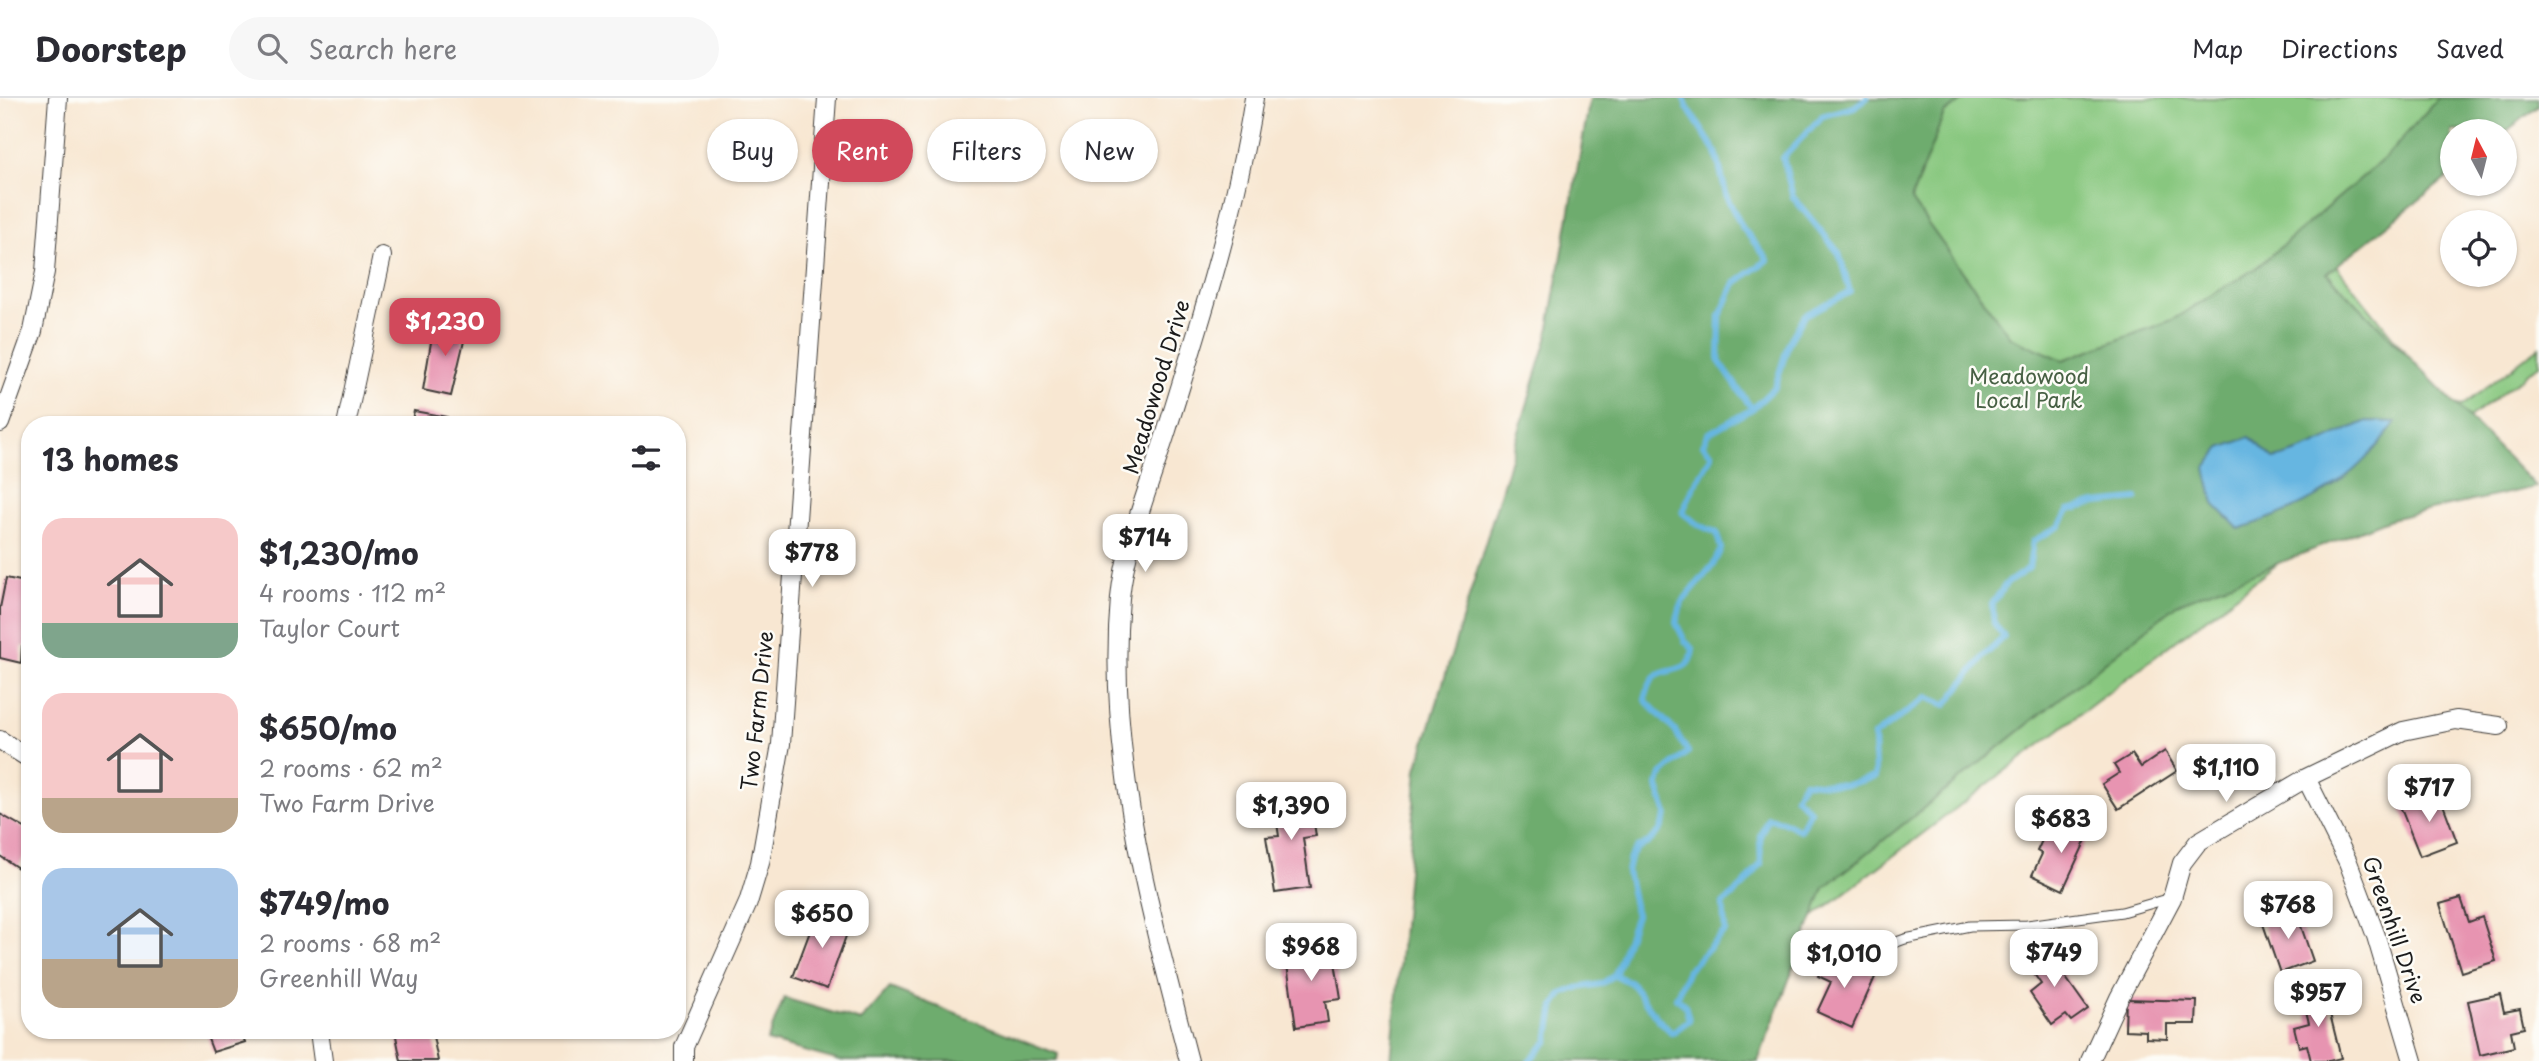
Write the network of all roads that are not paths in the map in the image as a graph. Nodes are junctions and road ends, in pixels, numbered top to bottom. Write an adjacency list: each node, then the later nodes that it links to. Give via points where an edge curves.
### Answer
1 (58, 98): 6 (street, via 45,272 33,331)
2 (827, 98): 15 (street, Two Farm Drive, via 781,744 760,863 748,903 684,1047)
3 (1254, 98): 16 (street, Meadowood Drive, via 1243,163 1212,285 1131,546 1120,596 1118,684 1126,780 1150,912)
4 (382, 256): 5 (street)
5 (348, 416)
6 (0, 423)
7 (2499, 726): 10 (street, via 2456,720 2403,731)
8 (0, 740): 9 (street)
9 (21, 753)
10 (2306, 778): 11 (street, via 2198,842 2182,863); 18 (street, Greenhill Drive, via 2348,862 2376,936)
11 (2172, 898): 12 (lane, via 2122,912 2027,925 1970,926 1905,939); 17 (street)
12 (1858, 956)
13 (320, 1039): 14 (street)
14 (323, 1061)
15 (684, 1061)
16 (1189, 1061)
17 (2091, 1061)
18 (2413, 1061)

